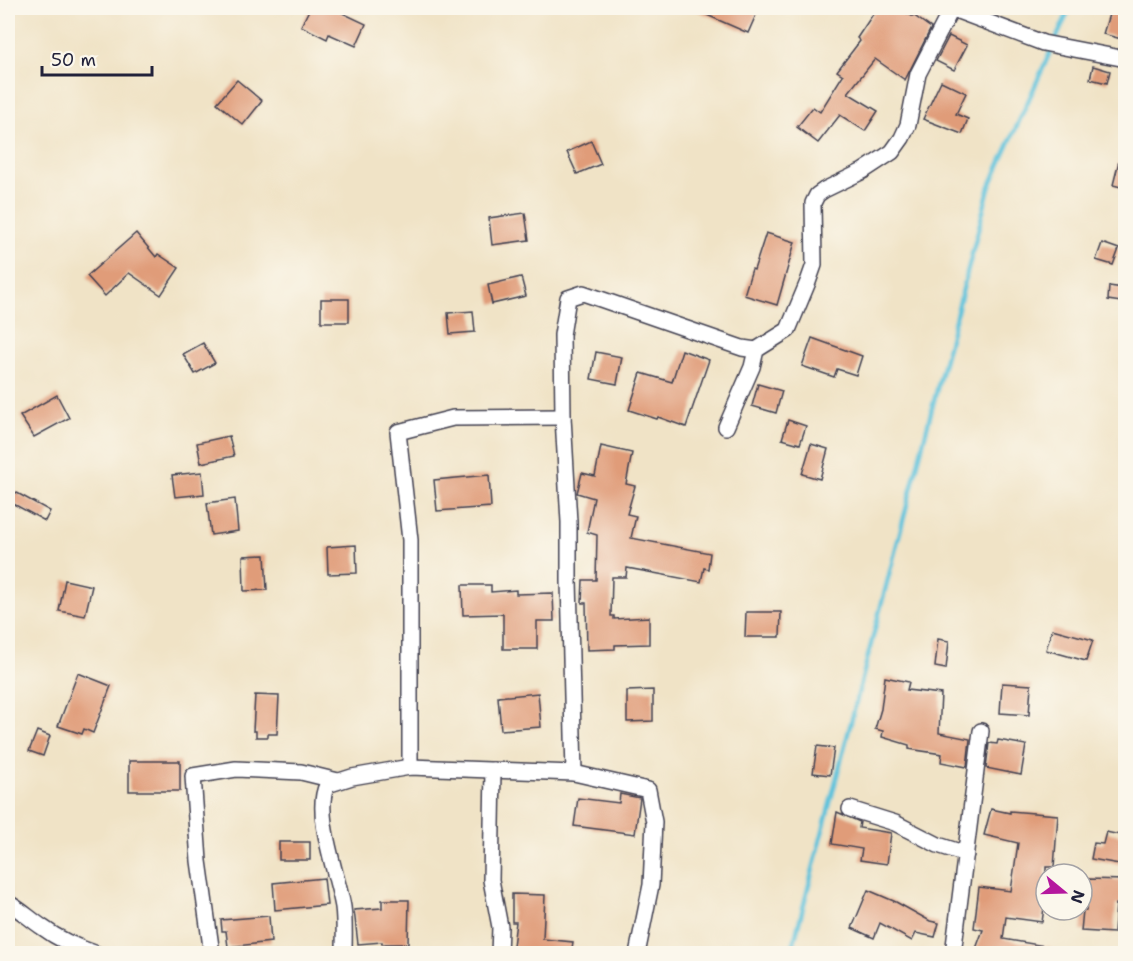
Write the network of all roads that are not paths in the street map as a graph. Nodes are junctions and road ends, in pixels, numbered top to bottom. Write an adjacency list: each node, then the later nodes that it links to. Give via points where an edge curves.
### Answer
1 (951, 8): 2 (street, via 1043,43); 3 (street, via 918,74 908,125 892,152 817,195 813,203 814,265 808,282 788,330)
2 (1125, 59)
3 (756, 350): 4 (street, via 583,293 568,298 562,335); 5 (street)
4 (563, 417): 7 (street, via 453,418 398,432 410,540); 9 (street)
5 (726, 427)
6 (981, 730): 12 (street)
7 (410, 768): 8 (street); 10 (street)
8 (493, 770): 9 (street); 17 (street, via 490,880 500,927)
9 (574, 773): 18 (street, via 648,790 654,822 651,885)
10 (338, 781): 15 (street, via 301,772 236,770 193,776 199,861); 16 (street, via 327,785 322,794 328,852 343,907)
11 (850, 809): 12 (street, via 895,823)
12 (966, 854): 19 (street)
13 (8, 903): 14 (street, via 43,928)
14 (97, 954)
15 (212, 954)
16 (344, 954)
17 (499, 954)
18 (638, 954)
19 (953, 954)

